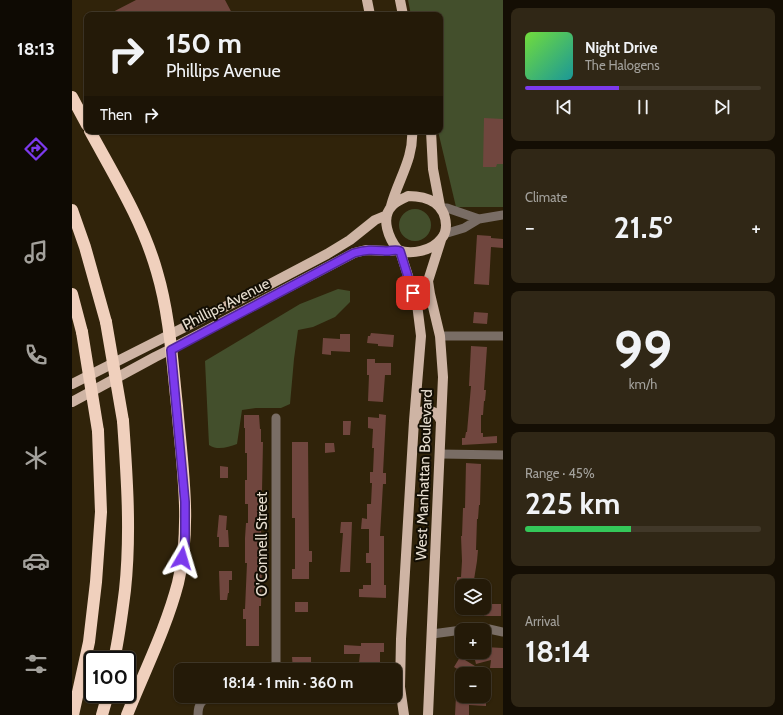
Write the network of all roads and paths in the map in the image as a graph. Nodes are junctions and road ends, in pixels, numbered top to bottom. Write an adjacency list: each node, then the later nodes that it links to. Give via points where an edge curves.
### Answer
1 (367, 0): 3 (main road)
2 (400, 0): 4 (main road)
3 (369, 12)
4 (402, 12)
5 (72, 97): 6 (highway)
6 (84, 119)
7 (92, 134): 18 (highway, via 141,226 158,272)
8 (412, 134): 12 (main road, via 412,152)
9 (431, 134): 10 (main road, via 433,169)
10 (441, 207): 12 (main road, via 426,199 408,196 399,200); 14 (street); 15 (main road, via 446,220)
11 (72, 210): 33 (highway, bridge, via 106,322 123,421 128,534 125,589)
12 (389, 211): 16 (main road, via 389,236); 18 (main road, via 327,254)
13 (503, 215): 14 (street)
14 (479, 219): 15 (street)
15 (443, 237): 16 (main road, via 425,250); 19 (main road, West Manhattan Boulevard, via 428,281)
16 (399, 250): 21 (main road, Phillips Avenue, via 376,249 354,253); 25 (main road, West Manhattan Boulevard, via 417,304 420,336)
17 (72, 294): 39 (highway, bridge, via 82,332 98,431 101,512 88,642)
18 (170, 335): 21 (highway); 22 (main road)
19 (440, 336): 20 (street); 26 (main road, West Manhattan Boulevard, via 443,377)
20 (503, 336)
21 (171, 350): 23 (main road, Phillips Avenue); 41 (highway, via 185,502 185,545 167,616)
22 (72, 384)
23 (72, 402)
24 (276, 418): 34 (street, O'Connell Street)
25 (414, 421): 26 (main road, via 419,414 427,410 436,413); 35 (main road, West Manhattan Boulevard)
26 (441, 421): 27 (main road, West Manhattan Boulevard)
27 (440, 454): 28 (street); 32 (main road, West Manhattan Boulevard)
28 (503, 455)
29 (491, 629): 31 (street)
30 (455, 631): 32 (street)
31 (503, 632)
32 (432, 634): 44 (main road, West Manhattan Boulevard)
33 (115, 651)
34 (276, 663)
35 (401, 663)
36 (105, 703): 40 (highway)
37 (202, 703): 42 (street)
38 (402, 703): 43 (main road, West Manhattan Boulevard)
39 (73, 715)
40 (102, 715)
41 (127, 715)
42 (198, 715)
43 (404, 715)
44 (428, 715)

